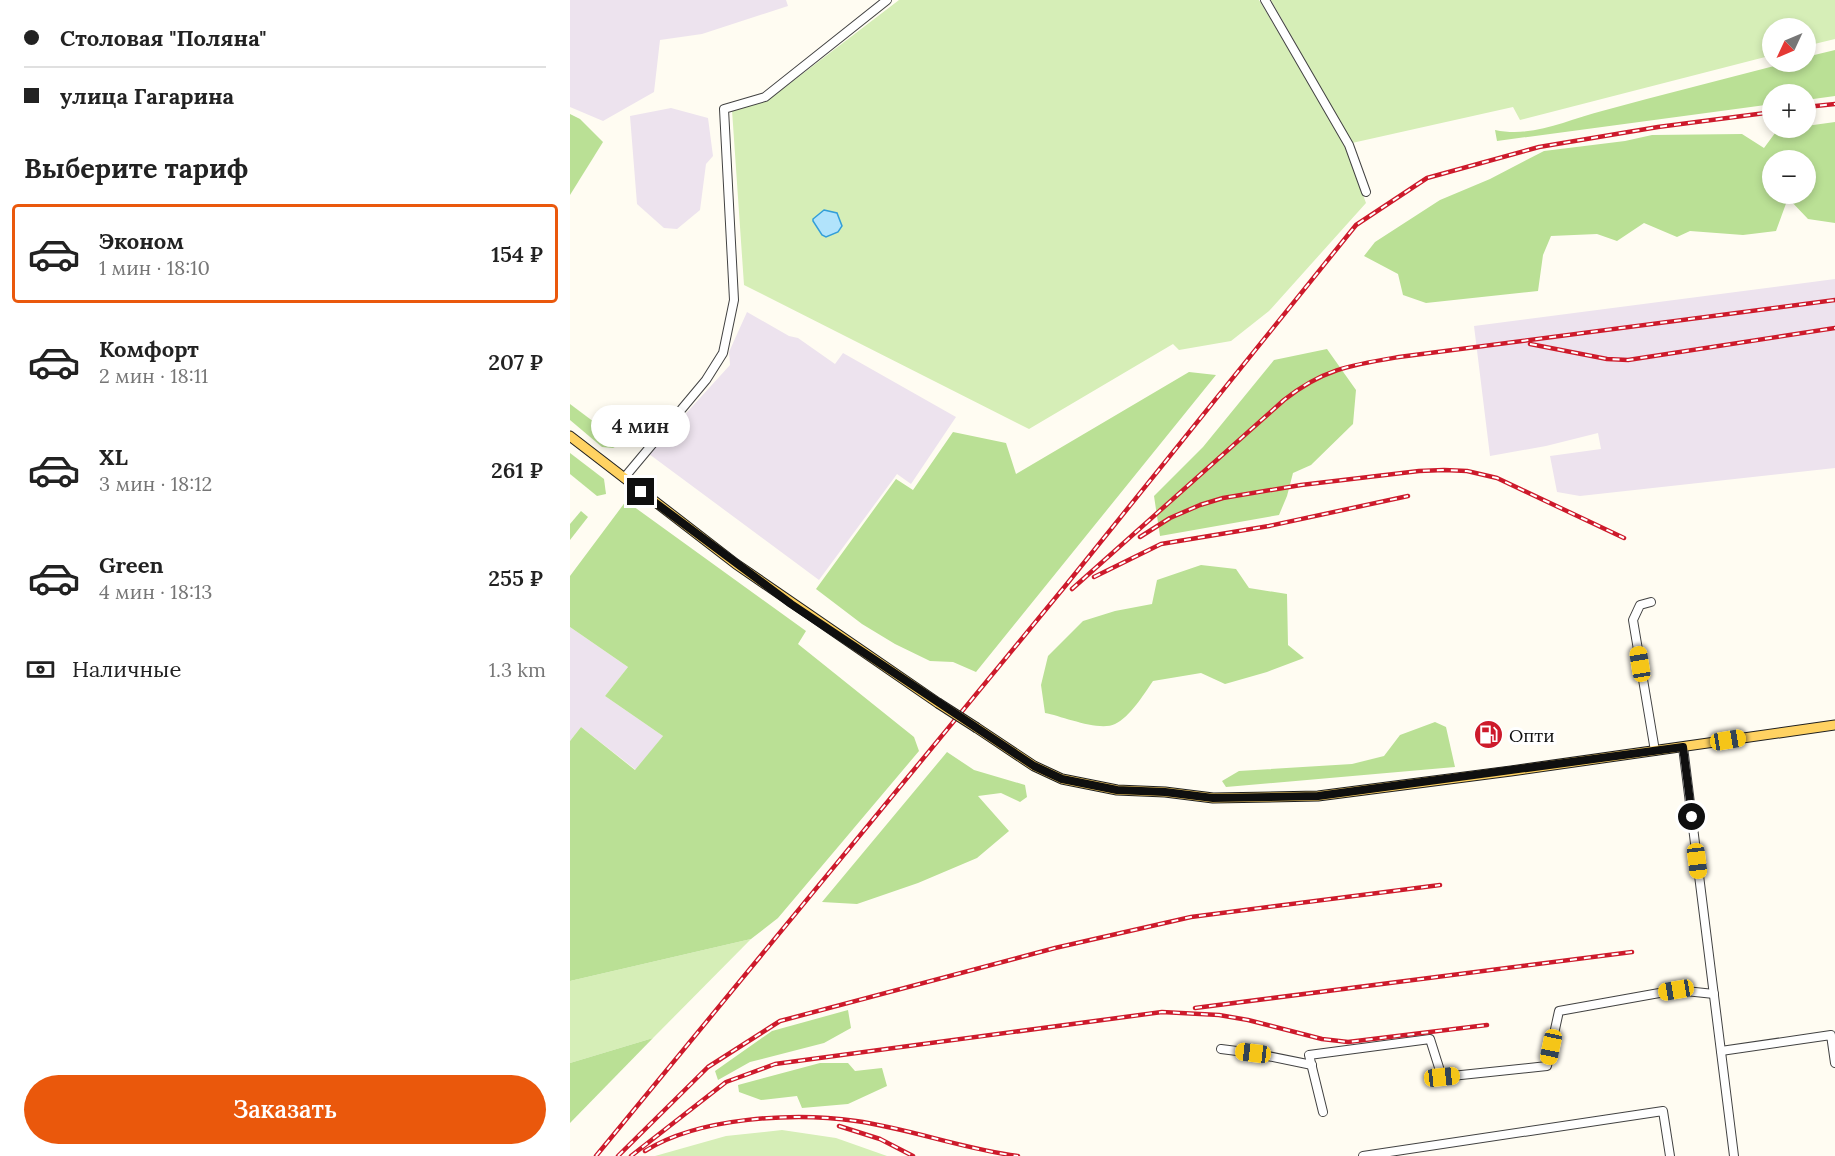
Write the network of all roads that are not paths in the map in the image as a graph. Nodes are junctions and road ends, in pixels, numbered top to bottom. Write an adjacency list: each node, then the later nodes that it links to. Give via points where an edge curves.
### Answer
1 (887, 0): 5 (street, via 765,97 724,109 734,300 723,353 706,380)
2 (1265, 0): 3 (street, via 1349,145)
3 (1366, 192)
4 (570, 436): 5 (main road)
5 (624, 478): 9 (main road, bridge, via 736,564 938,703 1034,766 1062,779 1117,790 1213,798 1318,796)
6 (1651, 602): 9 (street, via 1640,606 1633,620)
7 (1835, 725): 8 (main road)
8 (1683, 747): 9 (main road); 10 (street)
9 (1655, 751)
10 (1714, 994): 12 (street); 14 (street, via 1676,990 1559,1011 1548,1065 1442,1077 1430,1039 1309,1055)
11 (1221, 1049): 14 (street)
12 (1721, 1052): 13 (street, via 1830,1035); 18 (street)
13 (1835, 1063)
14 (1312, 1065): 15 (street)
15 (1323, 1112)
16 (1363, 1156): 17 (street, via 1662,1112)
17 (1670, 1156)
18 (1734, 1156)

